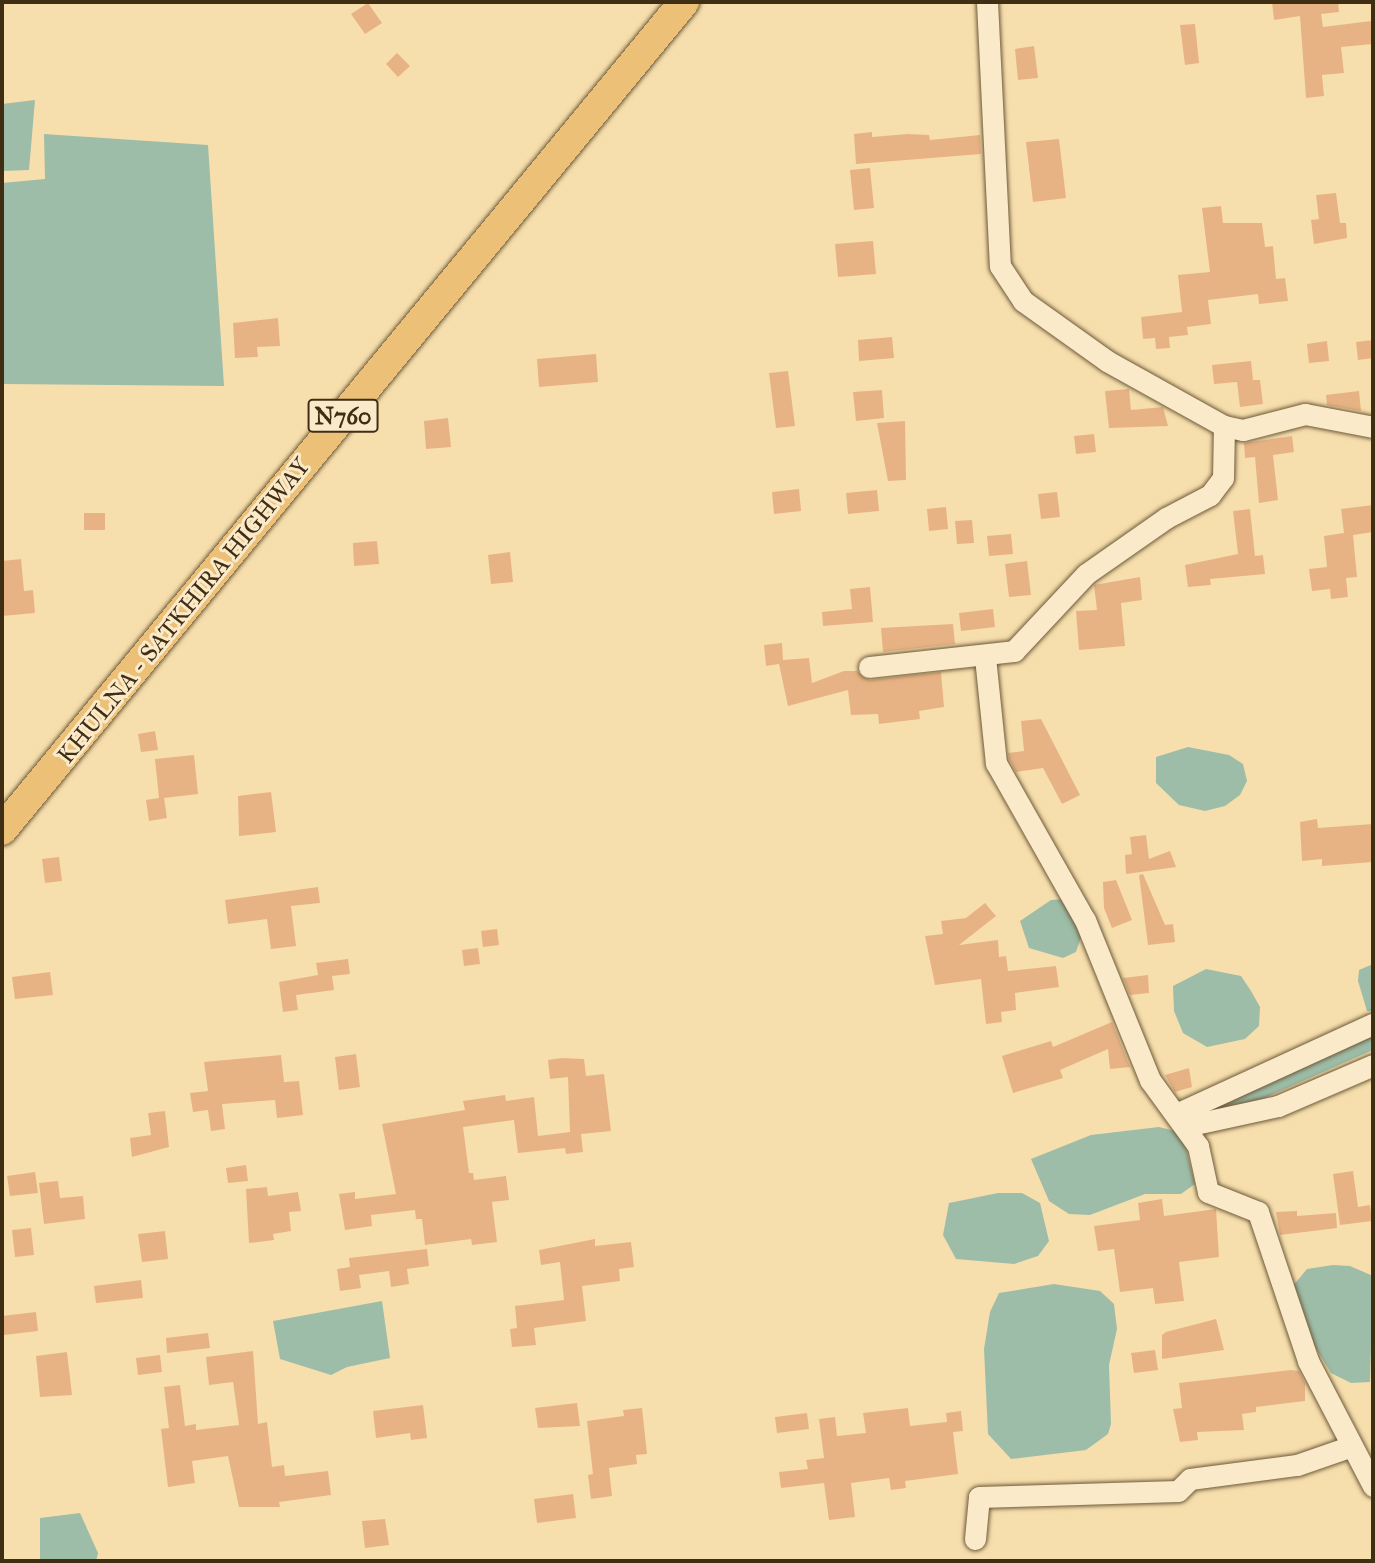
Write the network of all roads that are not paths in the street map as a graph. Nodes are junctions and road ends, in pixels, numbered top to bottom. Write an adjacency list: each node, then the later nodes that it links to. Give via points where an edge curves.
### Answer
1 (987, 2): 3 (street, via 1000,266 1023,301 1107,361)
2 (674, 5): 7 (highway, KHULNA - SATKHIRA HIGHWAY / N760)
3 (1224, 426): 4 (street, via 1243,430 1305,414); 5 (street, via 1223,478 1210,495 1166,518 1086,574 1014,651)
4 (1373, 427)
5 (985, 657): 6 (street); 10 (street, via 996,763 1084,920 1150,1080)
6 (869, 667)
7 (2, 830)
8 (1373, 1024): 10 (street)
9 (1373, 1065): 10 (street, via 1278,1107)
10 (1181, 1120): 11 (street, via 1198,1146 1208,1192 1258,1212 1308,1361)
11 (1352, 1446): 12 (street); 13 (street, via 1297,1465 1190,1479 1178,1491 979,1497)
12 (1373, 1486)
13 (975, 1539)

